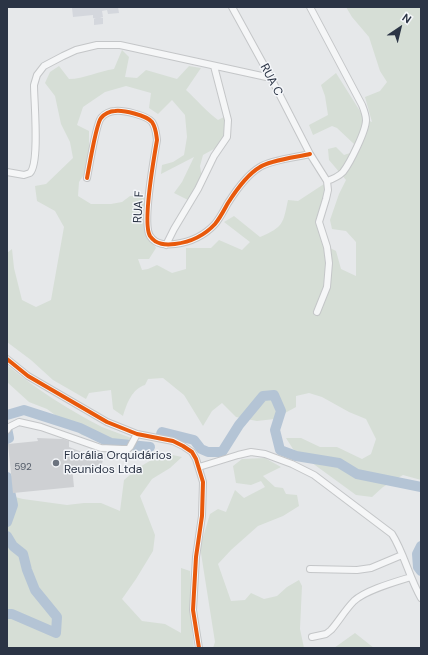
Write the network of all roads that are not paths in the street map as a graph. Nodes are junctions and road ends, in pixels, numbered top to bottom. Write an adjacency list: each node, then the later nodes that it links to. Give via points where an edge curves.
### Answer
1 (232, 7): 4 (street, RUA C)
2 (310, 7): 8 (street, via 366,114 365,130 348,165 338,176)
3 (214, 66): 4 (street); 6 (street, via 120,45 97,45 63,56 44,66 37,75 34,85 36,151 32,171 24,175); 9 (street, via 228,120 227,137)
4 (271, 78): 5 (street, RUA C)
5 (310, 154): 8 (street, RUA C); 9 (street, via 261,166 247,178 215,223 204,234 186,243)
6 (7, 172)
7 (87, 178): 9 (street, RUA F, via 101,118 116,110 141,115 151,121 157,140 149,192 147,227 153,240)
8 (327, 181): 10 (street, via 328,190 319,222 327,246 329,263 327,287)
9 (166, 245)
10 (317, 312)
11 (7, 359): 13 (street, via 28,376 107,422)
12 (7, 430): 13 (street, via 19,422 101,448 122,449 130,447)
13 (137, 434): 14 (street, via 168,440 183,446 192,452)
14 (199, 467): 15 (street, via 250,452 265,454 292,464 314,475 386,528 392,534); 20 (street, via 204,498 196,556 193,610)
15 (402, 556): 16 (street, via 371,568 357,570); 17 (street)
16 (310, 569)
17 (411, 577): 18 (street); 19 (street, via 384,585 360,597 331,630 326,634)
18 (421, 598)
19 (312, 637)
20 (199, 648)

